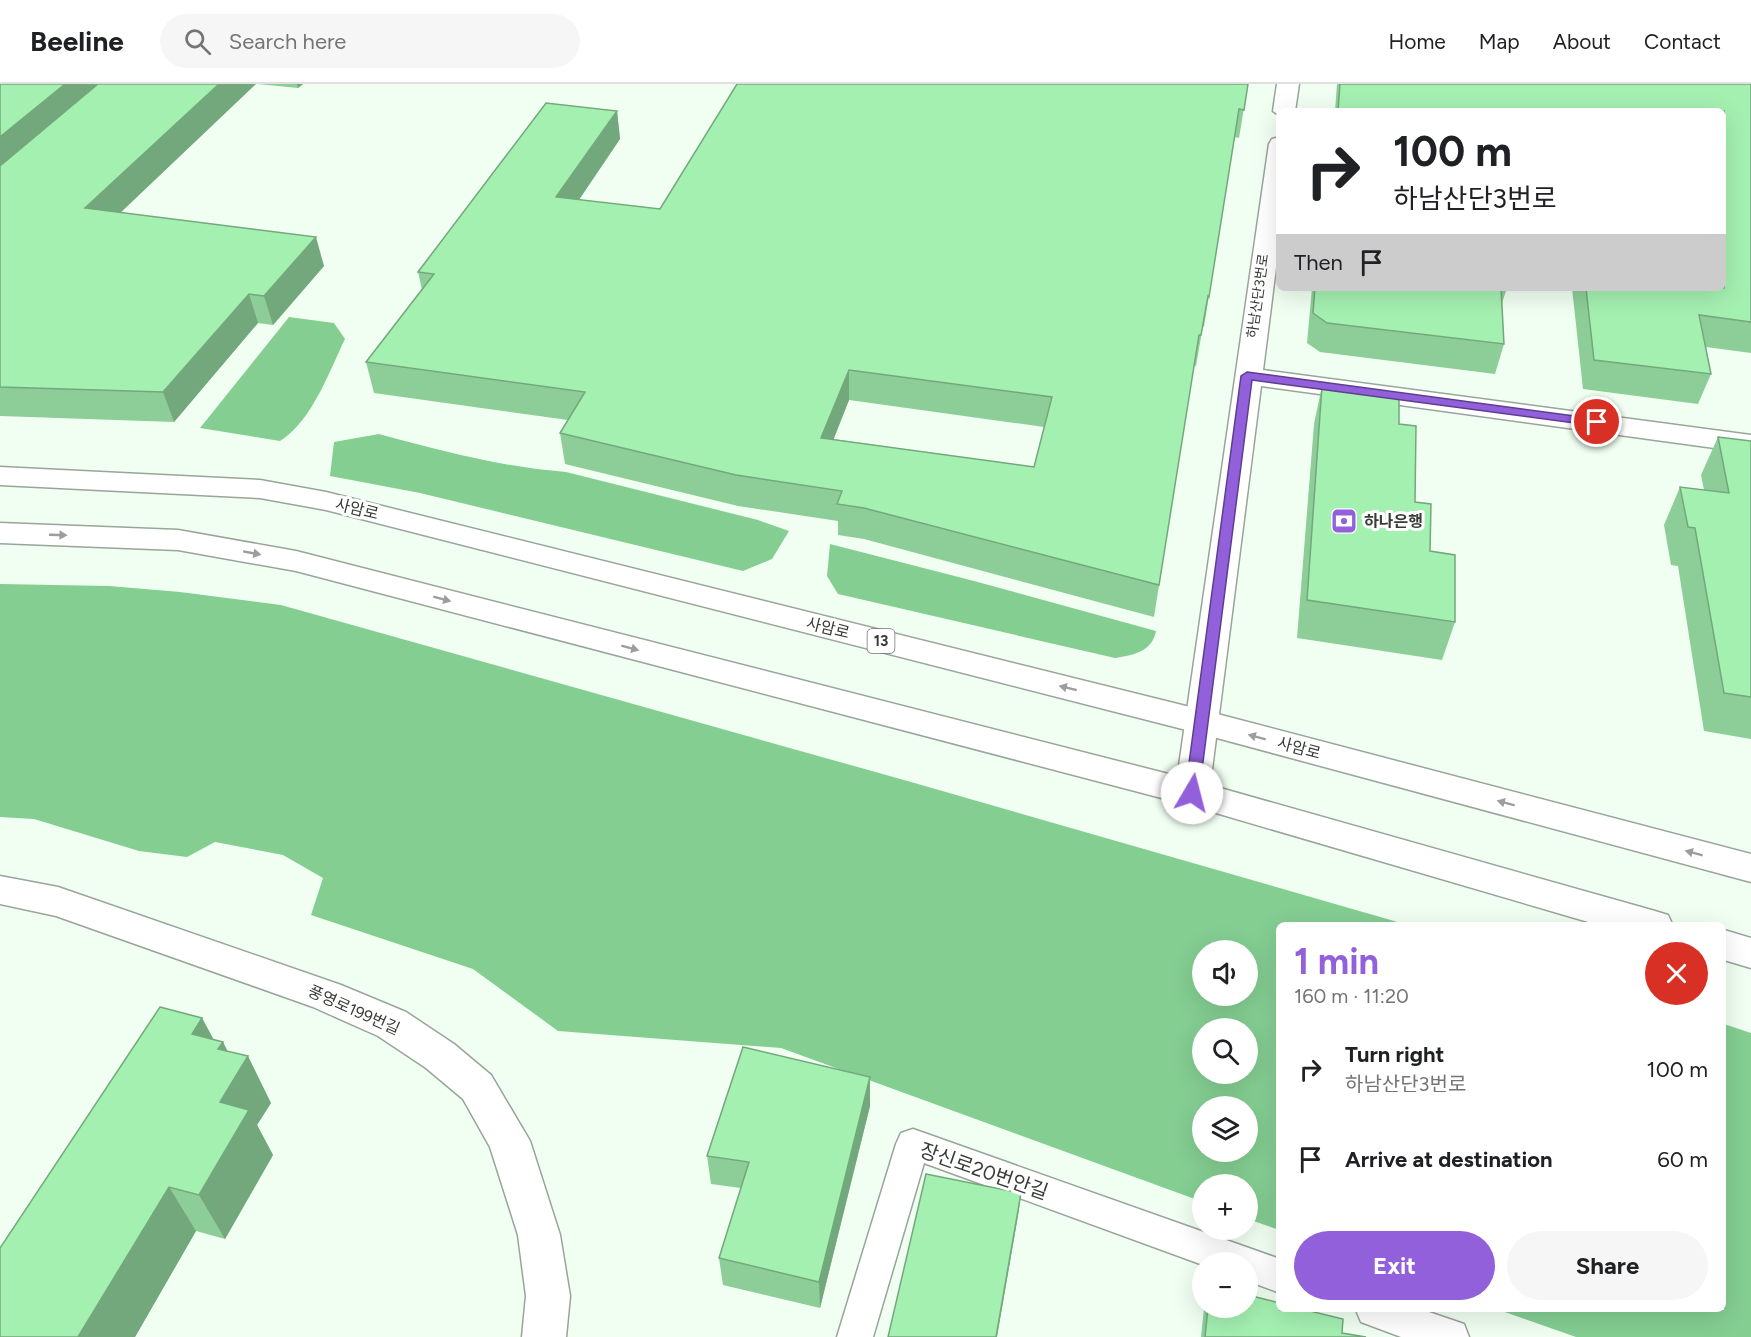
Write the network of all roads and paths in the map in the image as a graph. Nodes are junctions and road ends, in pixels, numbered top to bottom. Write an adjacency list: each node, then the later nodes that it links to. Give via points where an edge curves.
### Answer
1 (1288, 84): 2 (main road)
2 (1284, 108)
3 (1276, 172): 4 (main road, 하남산단3번로)
4 (1247, 376): 5 (main road); 8 (main road, 하남산단3번로)
5 (1751, 444)
6 (0, 476): 8 (main road, 사암로 / 13, one-way to 6, via 326,501 260,489)
7 (0, 532): 9 (main road, one-way to 9, via 177,540 296,561)
8 (1202, 722): 9 (main road, 하남산단3번로); 10 (main road, 사암로 / 13, one-way to 8)
9 (1192, 793): 12 (main road)
10 (1751, 868)
11 (0, 890): 19 (main road, 풍영로199번길, via 58,902 327,996 392,1024 440,1056 477,1087 509,1141 539,1235 548,1296)
12 (1641, 922)
13 (1726, 946): 14 (main road)
14 (1751, 953)
15 (1213, 1252): 20 (lane, 장신로20번안길, via 912,1144)
16 (1258, 1268): 17 (lane, 장신로20번안길)
17 (1276, 1275)
18 (1380, 1312): 21 (lane)
19 (544, 1337)
20 (855, 1337)
21 (1451, 1337)

